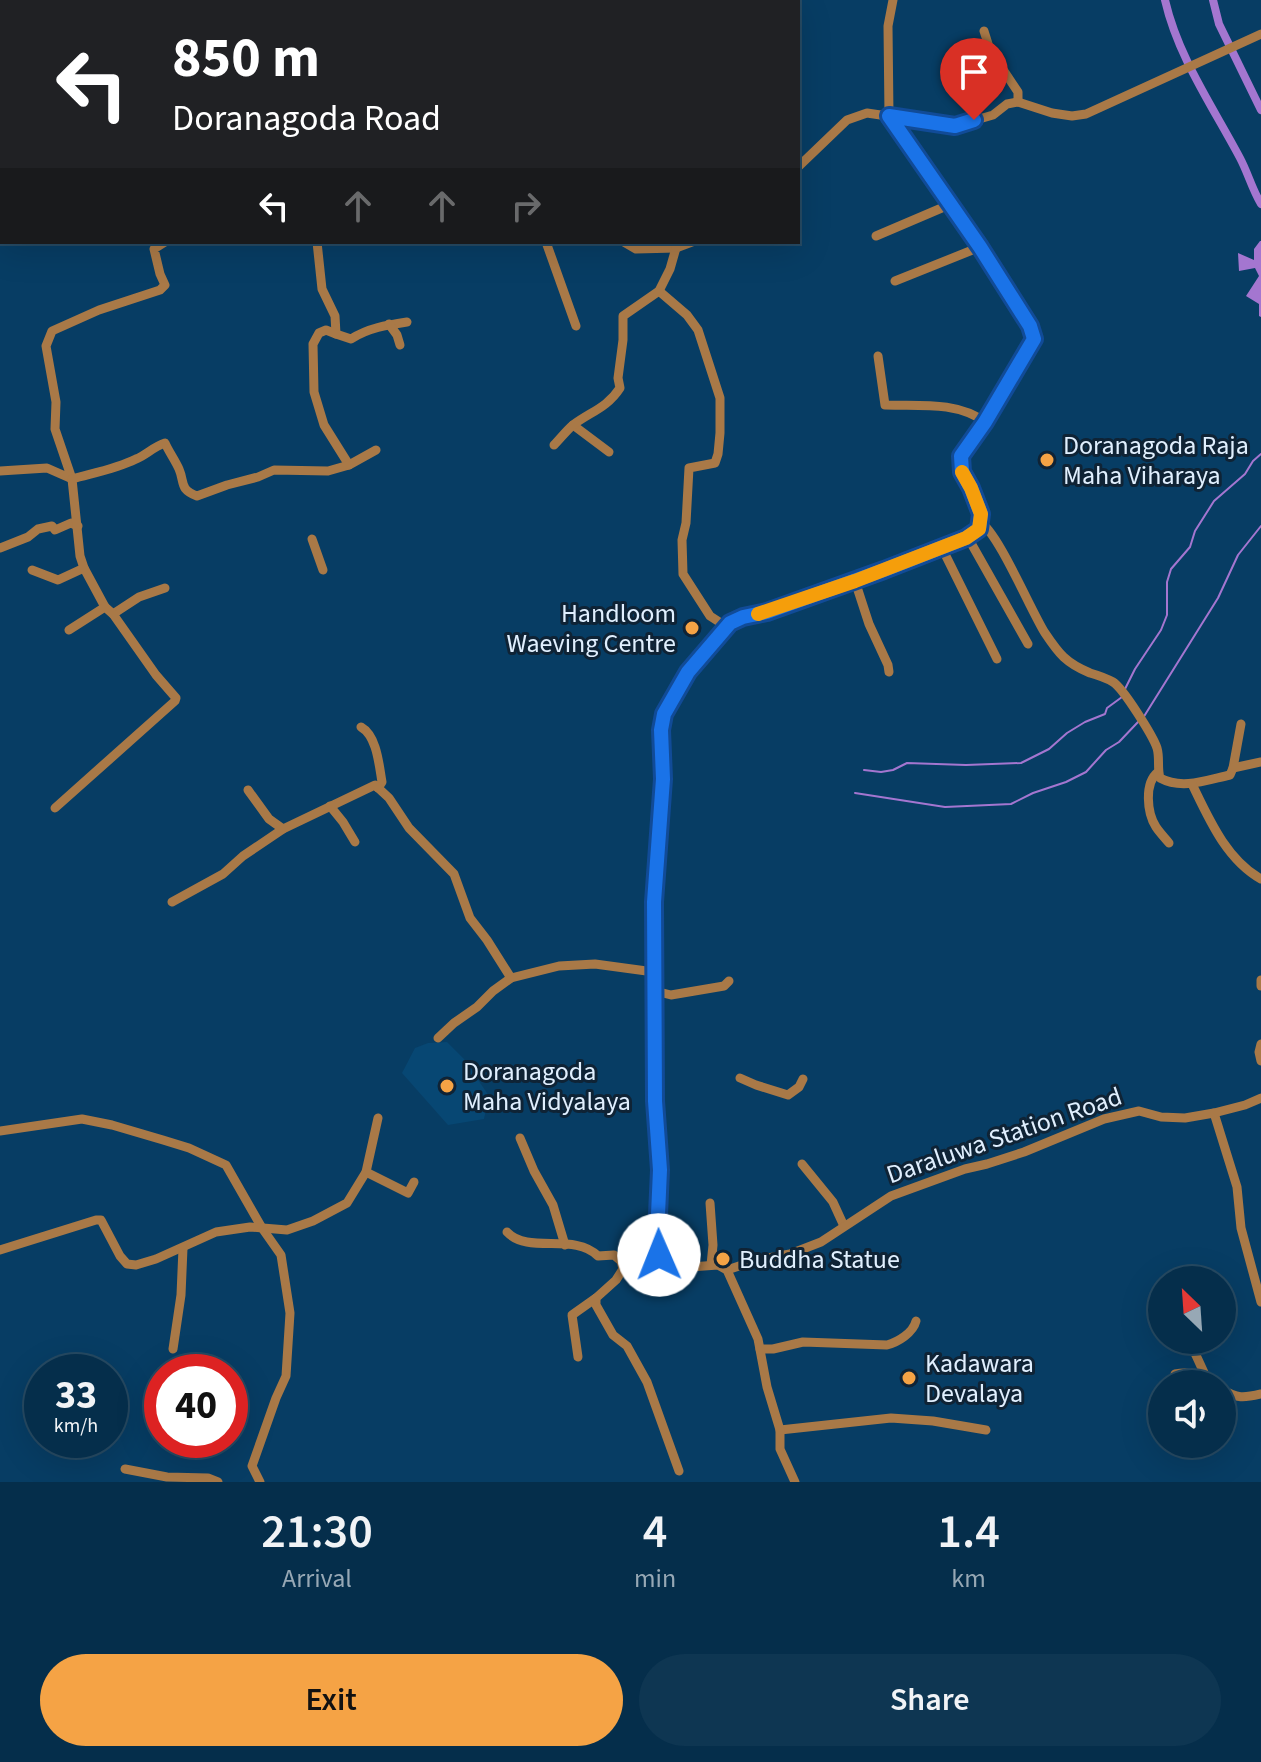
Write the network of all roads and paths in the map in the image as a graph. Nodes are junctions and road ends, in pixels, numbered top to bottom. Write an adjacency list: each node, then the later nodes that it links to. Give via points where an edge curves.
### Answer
1 (893, 0): 5 (street, via 888,26)
2 (984, 31): 4 (street, via 990,50 1018,92)
3 (1261, 34): 4 (street, via 1086,114 1052,113)
4 (1018, 102): 5 (street, via 955,126)
5 (889, 116): 6 (street, via 867,113 847,120); 7 (street)
6 (800, 165)
7 (951, 204): 8 (street); 14 (street)
8 (876, 236)
9 (162, 244): 31 (street, via 154,249 165,285 160,290 52,331 46,346 55,429)
10 (317, 244): 21 (street, via 322,289 335,316)
11 (547, 244): 20 (street)
12 (627, 244): 15 (street, via 636,249)
13 (687, 244): 15 (street)
14 (980, 247): 16 (street); 24 (street, via 1034,339)
15 (676, 248): 17 (street)
16 (895, 281)
17 (659, 291): 25 (street, via 623,316 616,395); 44 (street, via 698,330 720,398 715,463 689,468 683,574 710,616)
18 (407, 322): 19 (street)
19 (389, 324): 21 (street, via 351,339); 22 (street)
20 (576, 326)
21 (336, 334): 29 (street, via 319,333 313,344 314,392 324,425)
22 (400, 345)
23 (878, 356): 24 (street, via 885,405 949,407)
24 (985, 422): 32 (street, via 961,456)
25 (573, 425): 26 (street); 28 (street)
26 (554, 445)
27 (376, 450): 29 (street)
28 (609, 452)
29 (349, 465): 31 (street, via 328,471 274,470 197,496 187,492 165,443 139,458)
30 (0, 471): 31 (street, via 47,468)
31 (72, 479): 33 (street)
32 (980, 522): 34 (street); 53 (street, via 1067,662 1114,682 1124,694 1154,741)
33 (78, 526): 36 (street, via 38,529); 38 (street)
34 (966, 538): 37 (street); 46 (street)
35 (312, 539): 40 (street)
36 (0, 548)
37 (942, 548): 41 (street); 47 (street)
38 (84, 568): 39 (street, via 58,580); 43 (street)
39 (32, 570)
40 (323, 570)
41 (855, 581): 44 (street); 48 (street)
42 (165, 588): 43 (street)
43 (109, 610): 45 (street); 58 (street, via 176,698)
44 (727, 627): 64 (street, via 688,672 664,714)
45 (69, 630)
46 (1028, 644)
47 (997, 659)
48 (889, 672)
49 (1241, 724): 52 (street)
50 (361, 727): 55 (street, via 376,751 382,782)
51 (1261, 762): 52 (street)
52 (1233, 768): 54 (street, via 1230,775)
53 (1158, 772): 54 (street, via 1170,784); 61 (street, via 1148,794 1154,825)
54 (1192, 784): 62 (street, via 1225,846)
55 (378, 788): 57 (street); 65 (street, via 454,874 470,918)
56 (248, 790): 59 (street)
57 (330, 806): 59 (street); 60 (street)
58 (55, 808)
59 (283, 829): 63 (street, via 223,874)
60 (355, 842)
61 (1169, 843)
62 (1261, 879)
63 (172, 902)
64 (654, 972): 65 (street, via 595,964); 67 (street)
65 (511, 978): 68 (street)
66 (729, 981): 67 (street, via 671,995)
67 (655, 991): 89 (street, via 657,1237)
68 (438, 1038)
69 (1261, 1044): 70 (street)
70 (1261, 1061)
71 (740, 1078): 72 (street, via 788,1095)
72 (803, 1079)
73 (1261, 1098): 74 (street, Daraluwa Station Road)
74 (1214, 1113): 82 (street, Daraluwa Station Road, via 1185,1118 1139,1111 1104,1119 891,1196); 93 (street, via 1237,1187 1241,1228)
75 (378, 1118): 79 (street)
76 (0, 1131): 83 (street, via 82,1119 189,1148 226,1165)
77 (520, 1138): 85 (street, via 553,1205)
78 (802, 1164): 82 (street, via 833,1202)
79 (366, 1172): 80 (street, via 408,1193); 83 (street, via 347,1203 287,1230)
80 (414, 1182)
81 (710, 1203): 90 (street)
82 (844, 1226): 91 (street, Daraluwa Station Road, via 790,1254)
83 (262, 1228): 86 (street, via 216,1232); 105 (street, via 281,1255 290,1313 286,1376 252,1466)
84 (507, 1232): 85 (street, via 528,1241)
85 (565, 1245): 88 (street)
86 (183, 1248): 87 (street, via 127,1264 101,1220 96,1220); 95 (street)
87 (0, 1250)
88 (621, 1261): 89 (street, via 628,1269); 92 (street, via 616,1280)
89 (666, 1264): 90 (street)
90 (711, 1265): 91 (street)
91 (727, 1270): 96 (street)
92 (596, 1298): 97 (street, via 572,1315); 103 (street, via 613,1335 627,1346 647,1382)
93 (1261, 1302)
94 (916, 1321): 96 (street, via 887,1345 803,1342)
95 (173, 1349)
96 (760, 1349): 100 (street)
97 (578, 1357)
98 (1261, 1394): 99 (street)
99 (1236, 1396)
100 (780, 1430): 101 (street, via 891,1418); 106 (street, via 780,1449)
101 (986, 1430)
102 (125, 1469): 104 (street)
103 (679, 1471)
104 (218, 1482)
105 (260, 1482)
106 (795, 1482)

